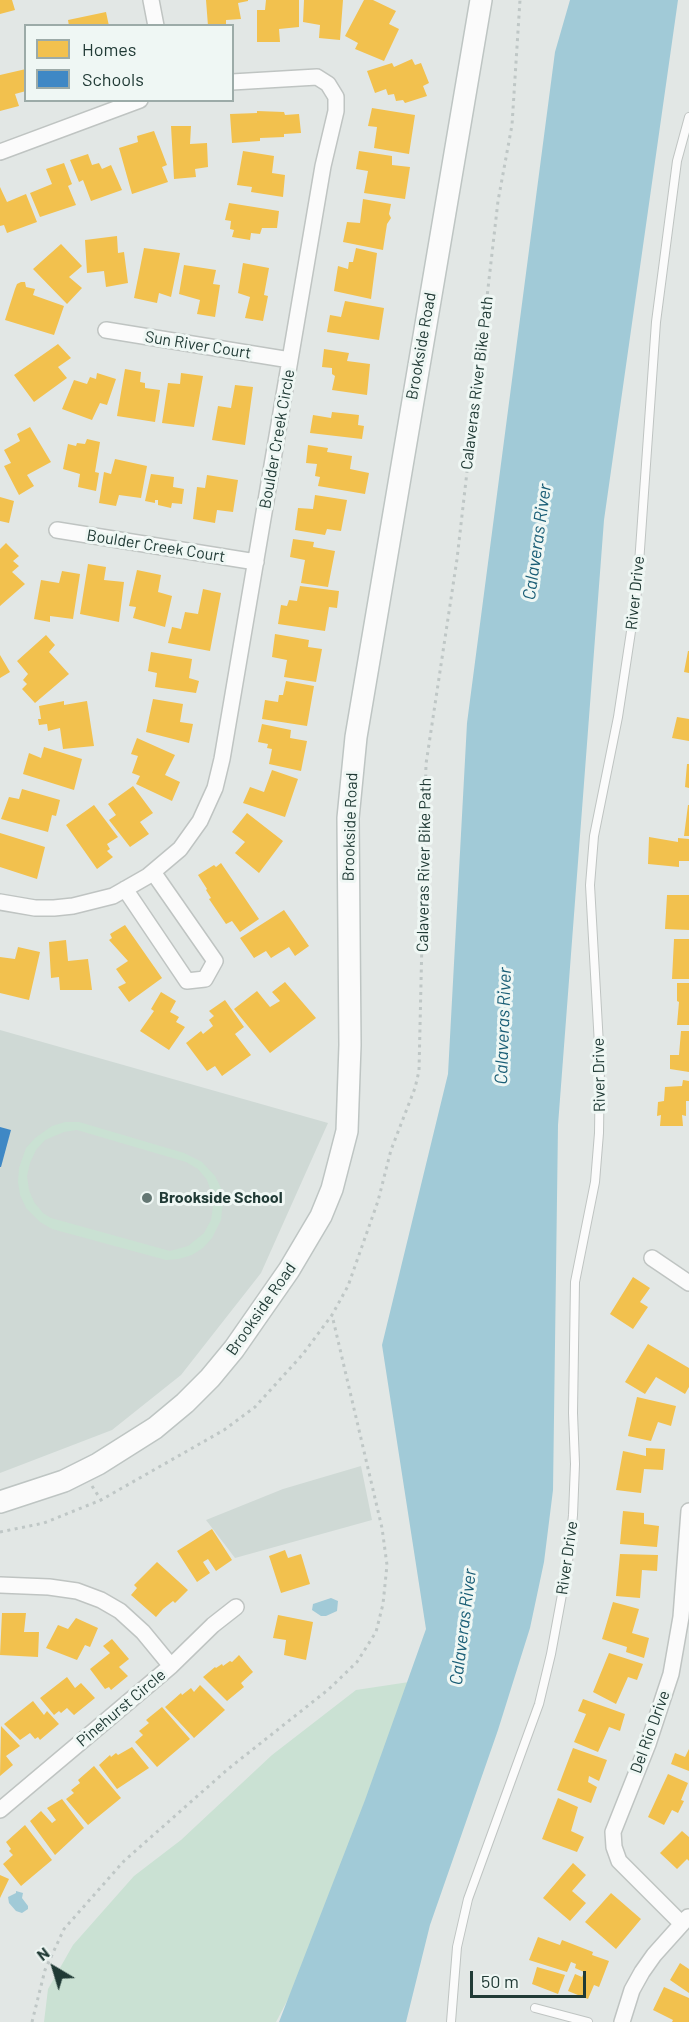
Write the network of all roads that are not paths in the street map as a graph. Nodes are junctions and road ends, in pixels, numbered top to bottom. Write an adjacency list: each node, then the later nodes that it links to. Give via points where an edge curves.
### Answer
1 (151, 0): 3 (street)
2 (481, 0): 17 (street, Brookside Road, via 356,737 348,818 347,1131 332,1189 290,1270 234,1349 185,1403 98,1464 64,1481)
3 (156, 24)
4 (234, 82): 9 (street, Boulder Creek Circle, via 317,77 328,84 336,97)
5 (135, 102): 7 (street)
6 (689, 117): 25 (lane, River Drive, via 677,161 656,322 637,592 594,836 590,885 600,1063 599,1133 595,1182 575,1282 575,1464 568,1562 539,1704 468,1899 458,1947)
7 (0, 152)
8 (106, 330): 9 (street, Sun River Court)
9 (290, 360): 11 (street, Boulder Creek Circle)
10 (57, 530): 11 (street, Boulder Creek Court)
11 (256, 562): 12 (street, Boulder Creek Circle, via 215,788 185,843)
12 (153, 872): 13 (street, Boulder Creek Circle); 13 (street, via 215,961 205,979 187,981)
13 (125, 889): 14 (street, Boulder Creek Circle, via 73,906 35,908)
14 (0, 902)
15 (652, 1258): 16 (street)
16 (689, 1283)
17 (0, 1502)
18 (689, 1511): 23 (street, Del Rio Drive, via 681,1617 671,1674 613,1832 619,1861)
19 (0, 1585): 21 (street, Pinehurst Circle, via 77,1591 101,1600 143,1632)
20 (236, 1607): 21 (street)
21 (171, 1665): 22 (street, Pinehurst Circle)
22 (0, 1810)
23 (686, 1920): 27 (street, via 642,1972)
24 (535, 2008): 26 (lane)
25 (451, 2022)
26 (588, 2022)
27 (622, 2022)

